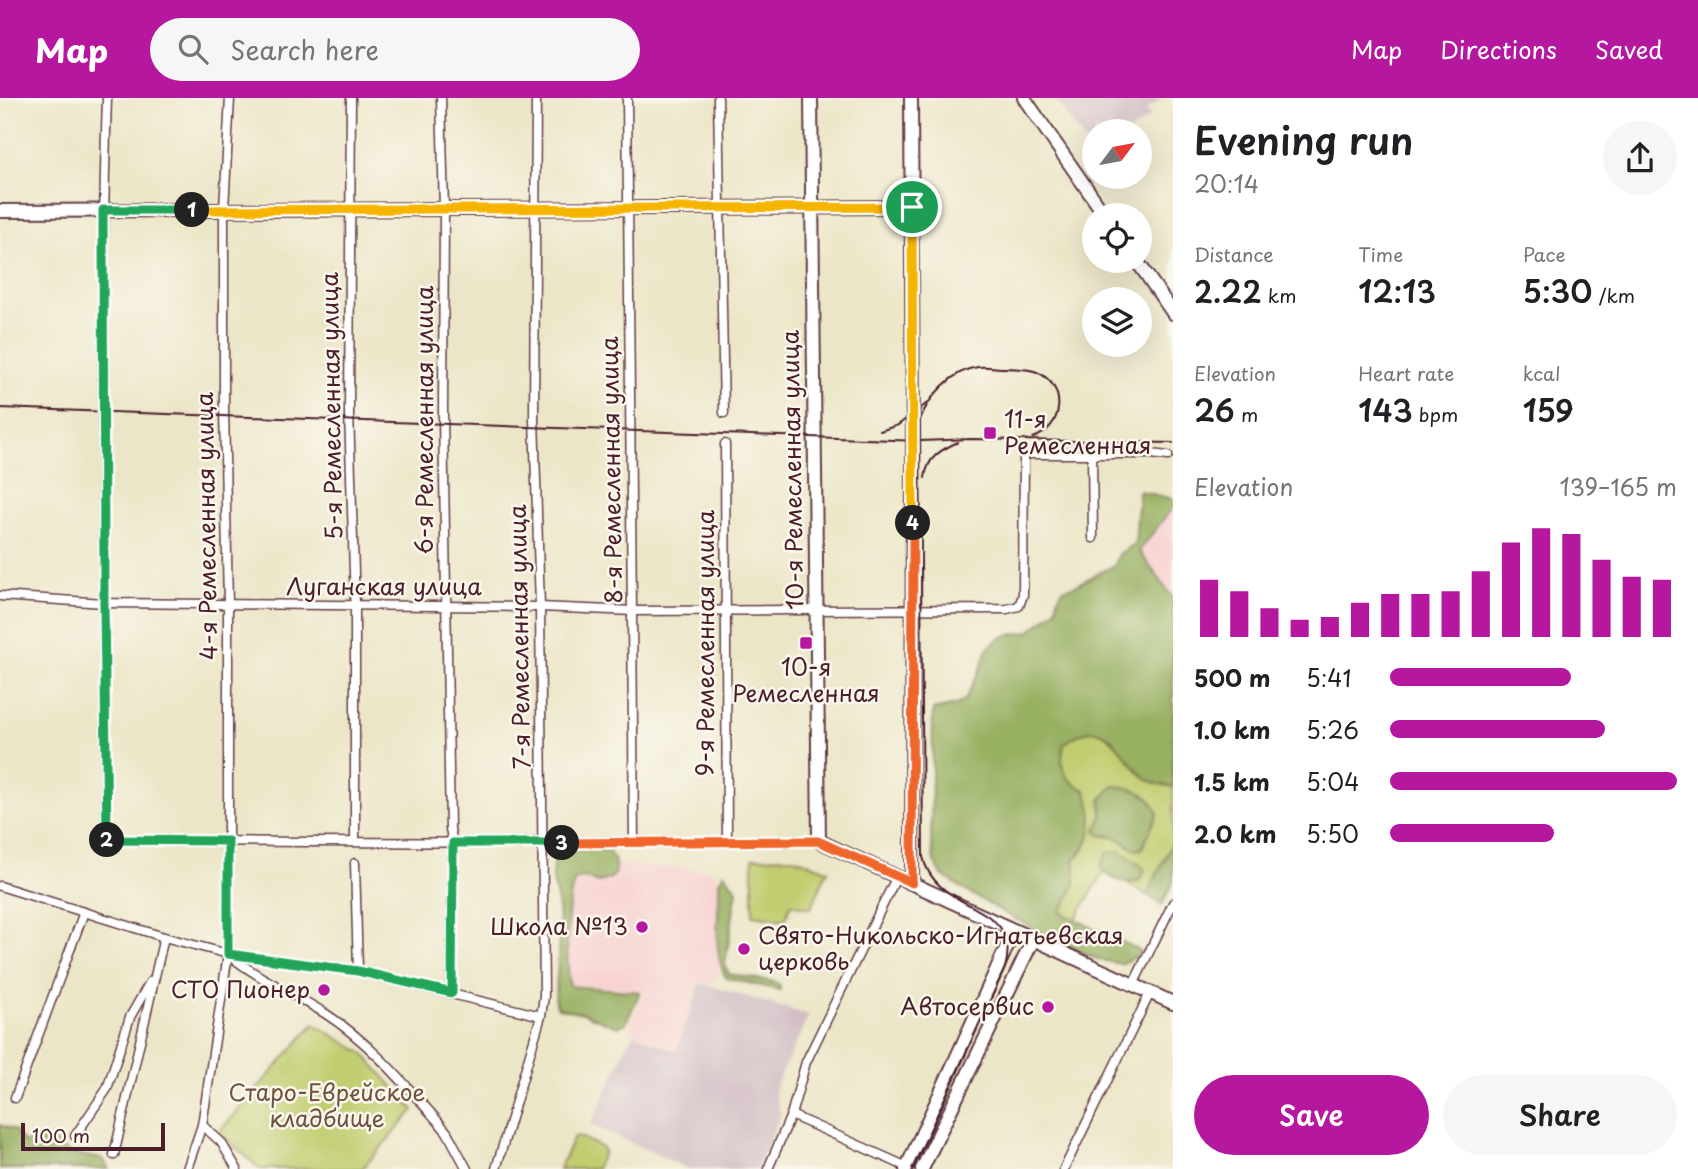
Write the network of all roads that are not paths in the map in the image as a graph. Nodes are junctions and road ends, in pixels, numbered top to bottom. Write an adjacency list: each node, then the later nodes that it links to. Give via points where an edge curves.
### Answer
1 (107, 98): 20 (street)
2 (230, 98): 17 (street, 4-я Ремесленная улица)
3 (351, 98): 18 (street, 5-я Ремесленная улица)
4 (441, 98): 19 (street, 6-я Ремесленная улица)
5 (536, 98): 13 (street, 7-я Ремесленная улица)
6 (627, 98): 15 (street, 8-я Ремесленная улица)
7 (718, 98): 16 (street)
8 (811, 98): 12 (main road, 10-я Ремесленная улица)
9 (911, 98): 14 (main road)
10 (1024, 98): 11 (main road)
11 (1097, 203)
12 (812, 206): 14 (main road); 16 (main road); 35 (main road, 10-я Ремесленная улица)
13 (536, 207): 15 (main road); 19 (main road); 34 (street, 7-я Ремесленная улица, via 534,418)
14 (912, 207): 36 (main road)
15 (628, 208): 16 (main road); 37 (street, 8-я Ремесленная улица)
16 (718, 208): 24 (street)
17 (224, 209): 18 (main road); 20 (main road); 31 (street, 4-я Ремесленная улица)
18 (351, 209): 19 (main road); 32 (street, 5-я Ремесленная улица, via 349,412)
19 (444, 209): 33 (street, 6-я Ремесленная улица)
20 (103, 210): 21 (main road); 30 (street)
21 (0, 211)
22 (1145, 273): 23 (main road)
23 (1173, 313)
24 (724, 414)
25 (725, 444): 38 (street, 9-я Ремесленная улица)
26 (1092, 454): 27 (street); 28 (street); 36 (street, Луганская улица, via 1024,454 1023,595 1019,606)
27 (1168, 456)
28 (1093, 538)
29 (0, 596): 30 (street, Луганская улица)
30 (104, 603): 31 (street, Луганская улица); 39 (street, via 106,840)
31 (228, 605): 32 (street, Луганская улица); 39 (street, 4-я Ремесленная улица)
32 (355, 606): 33 (street, Луганская улица); 40 (street, 5-я Ремесленная улица)
33 (445, 607): 34 (street, Луганская улица); 44 (street, 6-я Ремесленная улица)
34 (540, 607): 37 (street, Луганская улица); 45 (street, 7-я Ремесленная улица)
35 (816, 610): 36 (street, Луганская улица); 38 (street, Луганская улица); 42 (main road, 10-я Ремесленная улица)
36 (913, 610): 48 (main road)
37 (634, 611): 38 (street, Луганская улица); 43 (street, 8-я Ремесленная улица)
38 (726, 611): 41 (street, 9-я Ремесленная улица)
39 (228, 841): 40 (street); 55 (street, 4-я Ремесленная улица)
40 (355, 841): 44 (street)
41 (727, 841): 42 (street); 43 (street)
42 (818, 841): 47 (main road)
43 (634, 842): 45 (street)
44 (453, 843): 45 (street); 59 (street, 6-я Ремесленная улица)
45 (543, 843): 62 (street, 7-я Ремесленная улица)
46 (355, 863): 56 (street)
47 (897, 876): 48 (main road); 64 (street, via 806,1062)
48 (912, 883): 52 (main road)
49 (0, 886): 51 (street)
50 (1173, 903): 58 (street)
51 (84, 912): 53 (street); 63 (street)
52 (1014, 931): 54 (main road); 69 (main road)
53 (164, 937): 55 (street); 57 (street)
54 (1032, 940): 58 (main road); 74 (main road)
55 (228, 954): 56 (street); 65 (street, 4-я Ремесленная улица); 68 (street, via 352,1033 447,1132)
56 (358, 971): 59 (street)
57 (155, 974): 66 (street, via 130,1017 107,1089); 67 (street)
58 (1133, 985): 60 (main road)
59 (452, 993): 62 (street)
60 (1150, 993): 61 (main road); 75 (street)
61 (1173, 1003)
62 (541, 1016): 72 (street, 7-я Ремесленная улица)
63 (15, 1098)
64 (791, 1115): 69 (street); 73 (street)
65 (202, 1125): 70 (street, 4-я Ремесленная улица); 71 (street, via 221,1143)
66 (75, 1136)
67 (114, 1155)
68 (462, 1166)
69 (906, 1168)
70 (187, 1169)
71 (237, 1169)
72 (496, 1169)
73 (768, 1169)
74 (922, 1169)
75 (1064, 1169)

